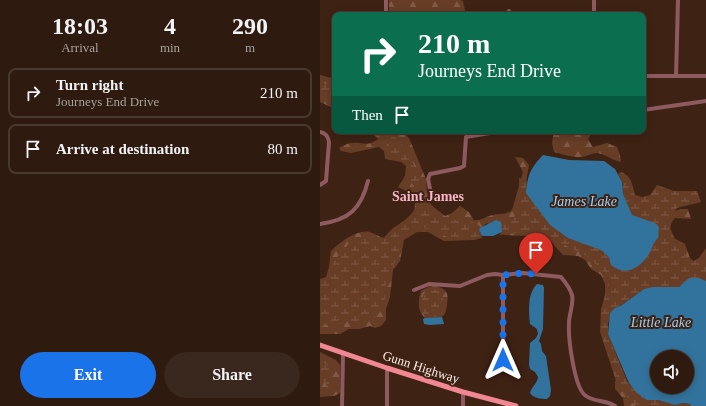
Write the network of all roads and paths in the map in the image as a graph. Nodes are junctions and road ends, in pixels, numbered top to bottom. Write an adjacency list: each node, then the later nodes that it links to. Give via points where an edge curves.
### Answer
1 (386, 0): 4 (street)
2 (594, 0): 5 (street)
3 (678, 0): 7 (street)
4 (386, 12)
5 (594, 12)
6 (646, 76): 7 (street)
7 (676, 76): 8 (street)
8 (706, 76)
9 (706, 101): 10 (street)
10 (646, 110)
11 (320, 132): 14 (street, via 324,132 329,142 326,181)
12 (484, 134): 15 (street, via 466,137 464,166 430,174 428,179)
13 (368, 180): 16 (street, via 366,192 354,209 340,220)
14 (320, 185)
15 (431, 194)
16 (320, 224)
17 (503, 275): 18 (street, via 487,275 460,286 429,284); 22 (street, via 503,360); 28 (street, via 523,273 561,277 570,288 573,297 569,337 572,360 582,392 585,396)
18 (414, 290)
19 (320, 345): 20 (main road, Gunn Highway)
20 (343, 353): 21 (main road, Gunn Highway); 24 (street)
21 (387, 368): 23 (main road, Gunn Highway); 25 (street)
22 (500, 368)
23 (463, 392): 26 (street); 27 (main road, Gunn Highway)
24 (342, 406)
25 (387, 406)
26 (463, 406)
27 (516, 406)
28 (615, 406)

